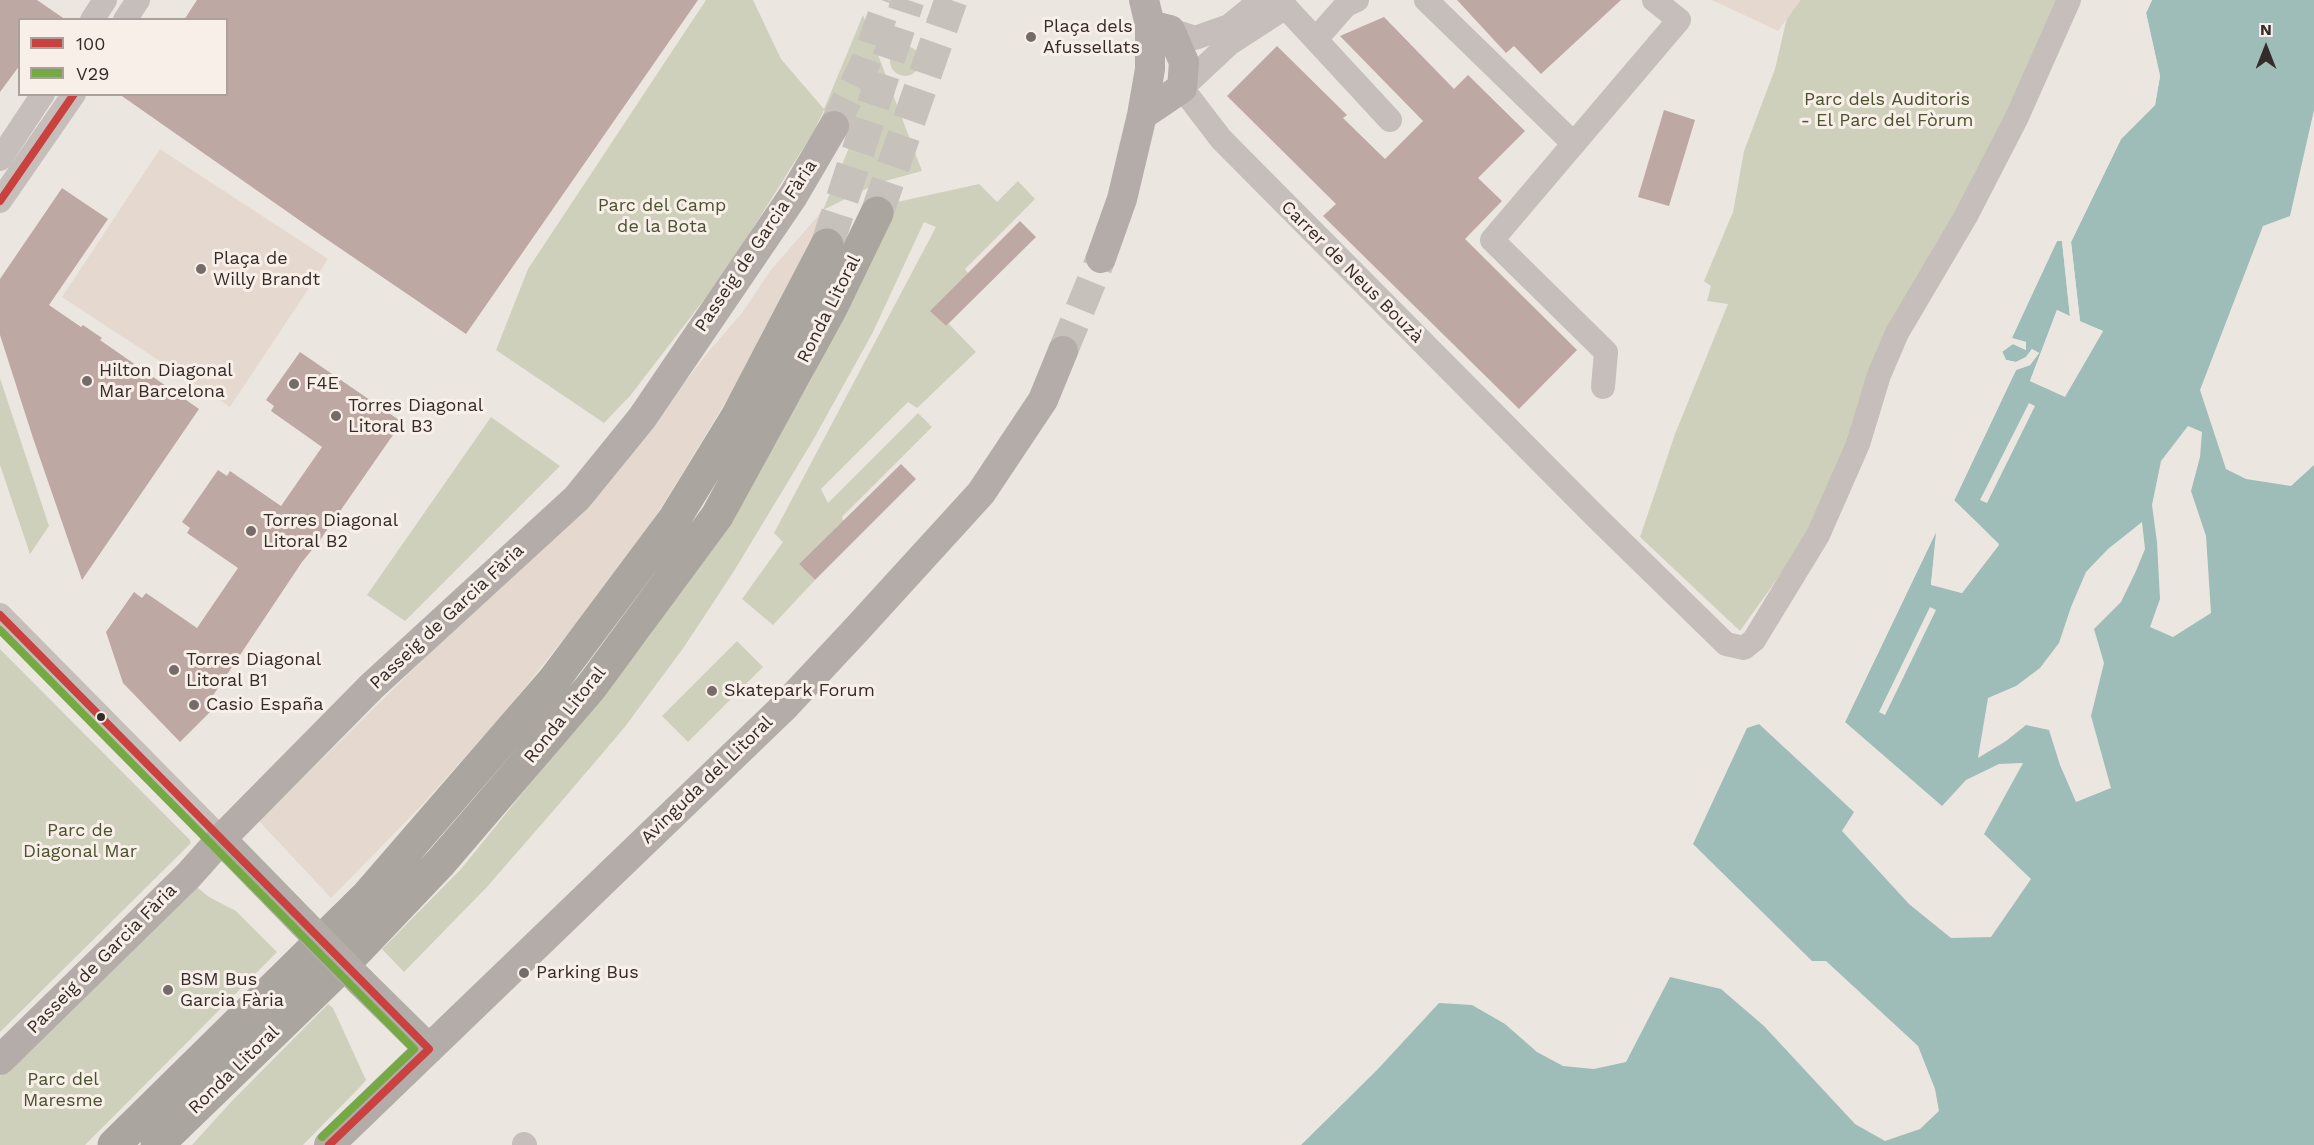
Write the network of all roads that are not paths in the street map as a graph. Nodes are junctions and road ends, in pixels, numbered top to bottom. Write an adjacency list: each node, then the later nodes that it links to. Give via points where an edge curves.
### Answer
1 (105, 0): 9 (street)
2 (138, 0): 10 (street)
3 (1261, 0): 11 (street, via 1229,26 1195,38)
4 (1357, 0): 12 (street, via 1346,5)
5 (1426, 0): 19 (street)
6 (1654, 0): 19 (street, via 1679,20)
7 (2069, 0): 13 (street, Carrer de Neus Bouzà, via 2017,117 1971,206 1897,333 1879,375 1858,444 1818,535 1754,640 1744,648 1726,644 1530,449 1221,139)
8 (1283, 4): 12 (street); 13 (street, via 1229,44)
9 (93, 18)
10 (126, 18)
11 (1155, 18): 13 (main road, via 1184,62); 16 (main road)
12 (1316, 39): 17 (street)
13 (1182, 88): 16 (main road)
14 (42, 96): 20 (street)
15 (73, 96): 21 (street)
16 (1142, 115): 24 (main road, via 1122,199)
17 (1390, 120)
18 (834, 126): 28 (main road, Passeig de Garcia Fària, via 793,196 642,418 577,498 372,686)
19 (1574, 144): 26 (street, via 1492,240 1606,352)
20 (0, 159)
21 (0, 201)
22 (877, 213): 31 (highway, Ronda Litoral, via 831,308 717,516 597,679 441,862 340,968)
23 (827, 245): 32 (highway, Ronda Litoral, via 737,417 675,518 554,680 367,896)
24 (1101, 258)
25 (1063, 351): 29 (main road, Avinguda del Litoral, via 1023,432 955,523 784,707)
26 (1603, 387)
27 (0, 615): 28 (street)
28 (221, 839): 29 (main road, bridge); 30 (main road, Passeig de Garcia Fària)
29 (429, 1049): 35 (main road, Avinguda del Litoral)
30 (0, 1060)
31 (223, 1080): 33 (highway, Ronda Litoral); 34 (highway)
32 (114, 1145)
33 (157, 1145)
34 (178, 1145)
35 (329, 1145)

